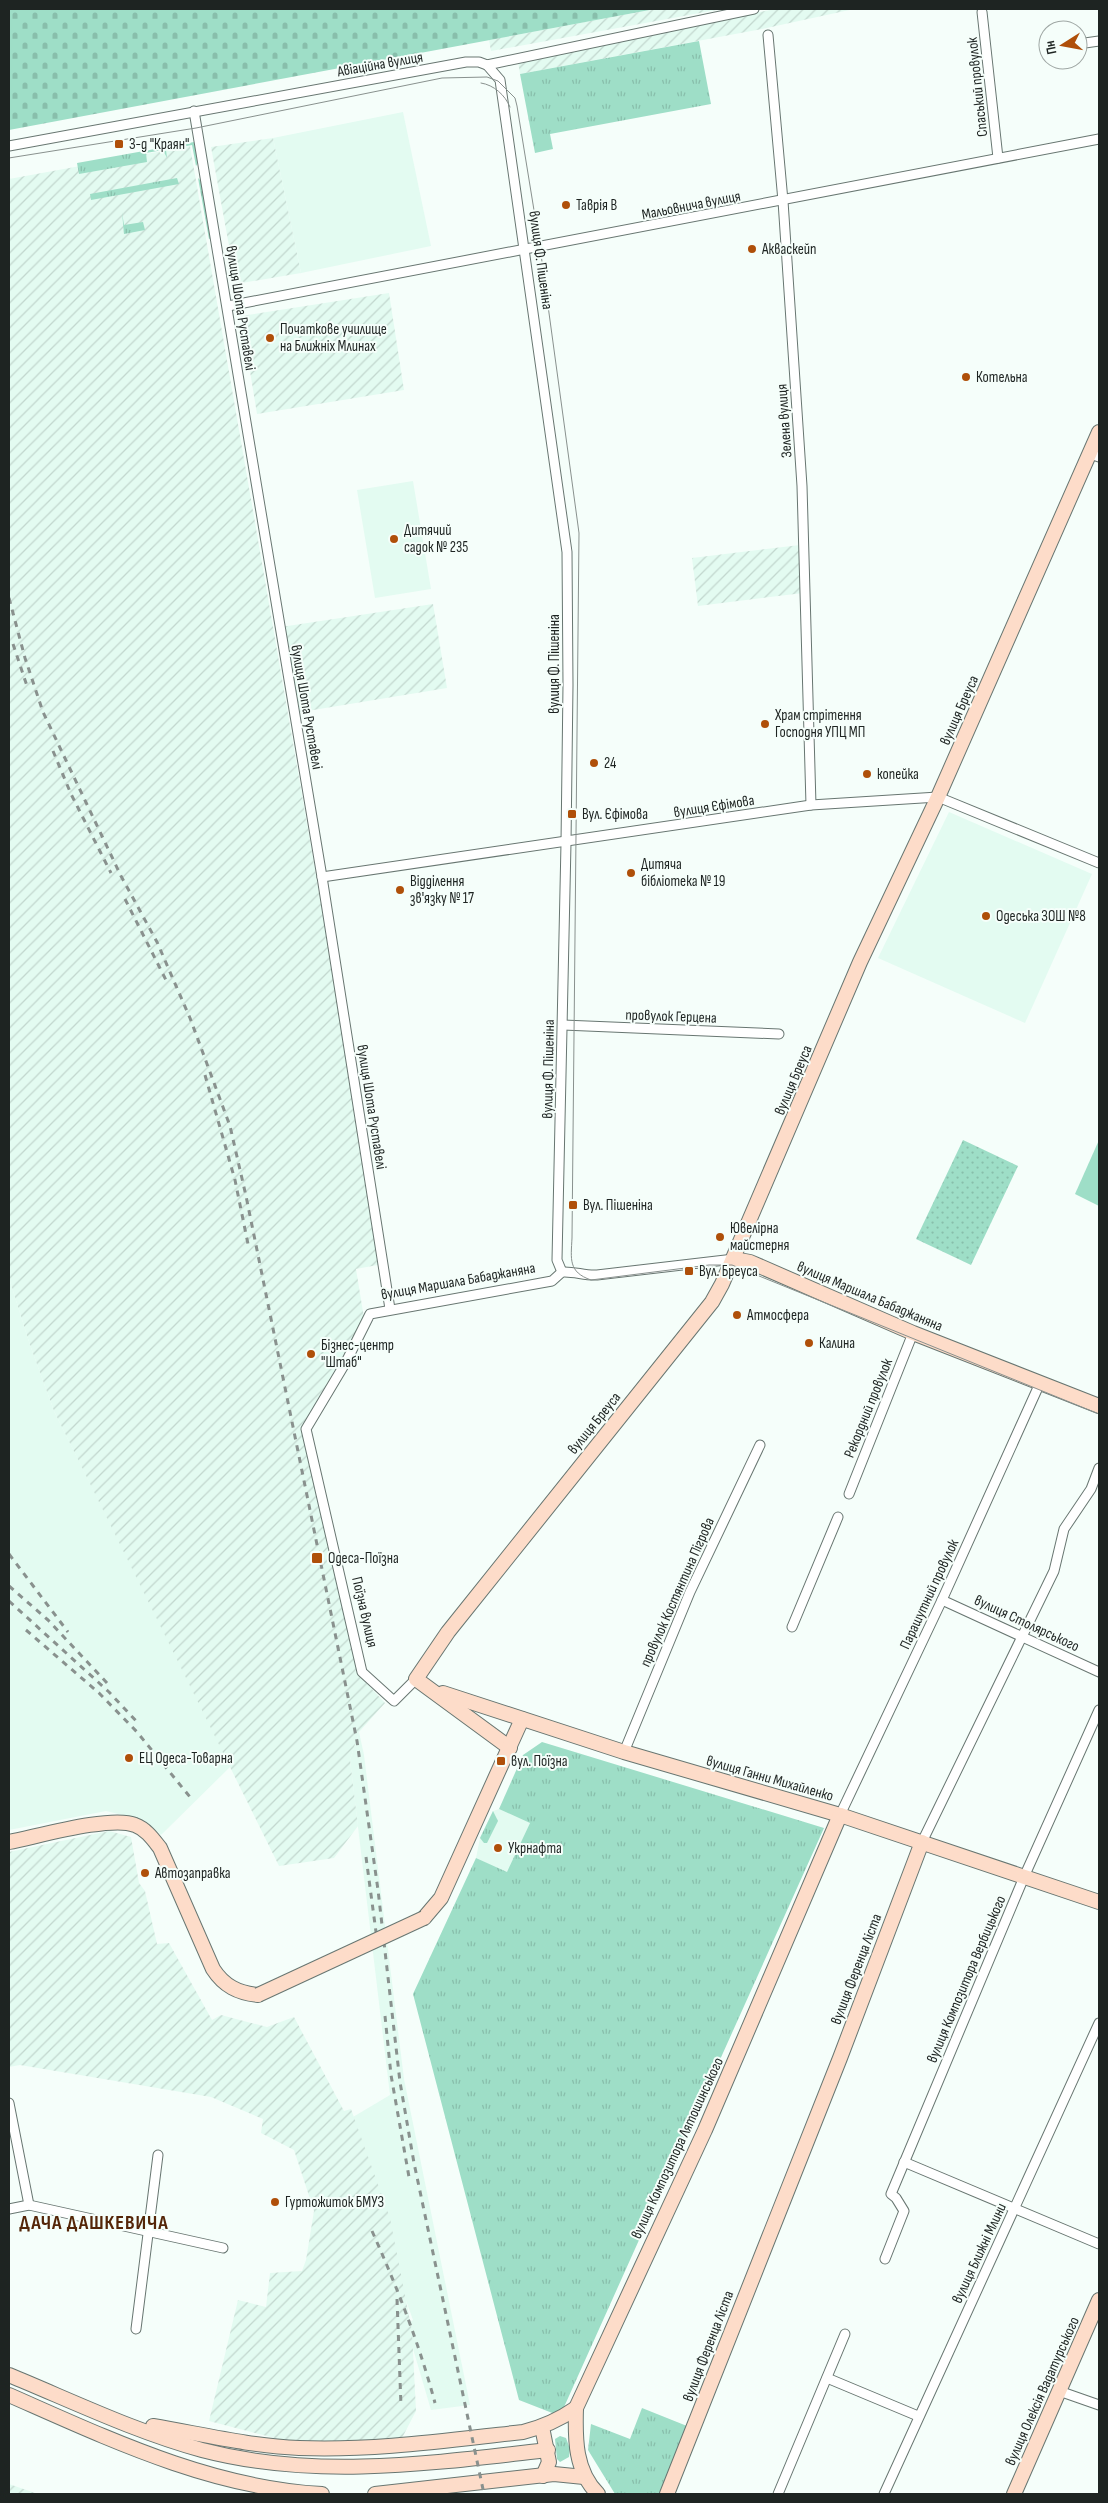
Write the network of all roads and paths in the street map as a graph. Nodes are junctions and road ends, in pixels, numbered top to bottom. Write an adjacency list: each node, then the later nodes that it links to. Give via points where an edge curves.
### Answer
1 (754, 9): 4 (street, Авіаційна вулиця)
2 (982, 12): 8 (street, Спаський провулок)
3 (768, 35): 9 (street, Зелена вулиця)
4 (487, 65): 5 (street, Авіаційна вулиця, via 466,62); 10 (street, вулиця Ф. Пішеніна, via 500,80)
5 (194, 111): 7 (street, Авіаційна вулиця); 11 (street, вулиця Шота Руставелі)
6 (1099, 139): 8 (street, Мальовнича вулиця)
7 (9, 146)
8 (998, 158): 9 (street, Мальовнича вулиця)
9 (783, 201): 10 (street, Мальовнича вулиця); 15 (street, Зелена вулиця, via 802,486)
10 (525, 250): 11 (street, Мальовнича вулиця); 16 (street, вулиця Ф. Пішеніна, via 567,552)
11 (228, 306): 18 (street, вулиця Шота Руставелі)
12 (1099, 432): 13 (street, вулиця Бреуса)
13 (1094, 456): 14 (street, вулиця Бреуса)
14 (938, 797): 15 (street, вулиця Єфімова); 17 (street, вулиця Єфімова); 21 (street, вулиця Бреуса, via 860,962)
15 (811, 805): 16 (street, вулиця Єфімова)
16 (566, 842): 18 (street, вулиця Єфімова); 19 (street, вулиця Ф. Пішеніна)
17 (1099, 863)
18 (322, 877): 23 (street, вулиця Шота Руставелі)
19 (563, 1025): 20 (street, провулок Герцена); 22 (street, вулиця Ф. Пішеніна, via 557,1260)
20 (778, 1034)
21 (734, 1259): 22 (street, вулиця Маршала Бабаджаняна, via 585,1276 571,1271); 24 (street, вулиця Маршала Бабаджаняна, via 750,1262); 36 (street, вулиця Бреуса, via 712,1302 448,1632)
22 (562, 1272): 23 (street, вулиця Маршала Бабаджаняна, via 552,1281)
23 (390, 1309): 27 (street, вулиця Маршала Бабаджаняна, via 370,1314)
24 (913, 1333): 25 (street, вулиця Маршала Бабаджаняна); 30 (street, Рекордний провулок)
25 (1040, 1383): 26 (street, вулиця Маршала Бабаджаняна); 32 (street, Парашутний провулок)
26 (1099, 1406)
27 (306, 1429): 36 (street, Поїзна вулиця, via 362,1672 394,1701)
28 (760, 1446): 41 (street, провулок Костянтина Пігрова, via 690,1592)
29 (1099, 1468): 34 (street, вулиця Ференца Ліста, via 1091,1490 1064,1529 1054,1571)
30 (848, 1494)
31 (838, 1517): 33 (street)
32 (942, 1600): 34 (street, вулиця Столярського); 42 (street, Парашутний провулок)
33 (792, 1627)
34 (1024, 1636): 35 (street, вулиця Столярського); 44 (street, вулиця Ференца Ліста)
35 (1099, 1672)
36 (416, 1679): 37 (street, вулиця Ганни Михайленко)
37 (430, 1689): 39 (street, вулиця Ганни Михайленко); 40 (street, вулиця Ганни Михайленко)
38 (1099, 1710): 45 (street, вулиця Композитора Вербицького)
39 (522, 1719): 40 (street); 41 (street, вулиця Ганни Михайленко)
40 (510, 1748): 43 (street, bridge, via 441,1898 424,1918 258,1995 243,1993 222,1981 213,1969 160,1848 150,1834 135,1825 117,1822)
41 (624, 1752): 42 (street, вулиця Ганни Михайленко)
42 (840, 1815): 44 (street, вулиця Ганни Михайленко); 66 (street, вулиця Композитора Лятошинського, via 705,2130)
43 (9, 1842)
44 (922, 1842): 45 (street, вулиця Ганни Михайленко); 76 (street, вулиця Ференца Ліста)
45 (1024, 1877): 46 (street, вулиця Ганни Михайленко); 50 (street, вулиця Композитора Вербицького)
46 (1099, 1902)
47 (1099, 2023): 53 (street, вулиця Ближні Млини)
48 (9, 2104): 51 (street)
49 (158, 2155): 54 (street)
50 (904, 2162): 53 (street); 57 (street, вулиця Композитора Вербицького, via 891,2194 904,2211)
51 (29, 2205): 52 (street); 54 (street)
52 (9, 2209)
53 (1015, 2209): 55 (street); 67 (street, вулиця Ближні Млини)
54 (147, 2232): 56 (street); 59 (street)
55 (1099, 2244)
56 (223, 2248)
57 (885, 2259)
58 (1099, 2300): 63 (street, вулиця Олексія Вадатурського)
59 (136, 2329)
60 (845, 2334): 62 (street)
61 (9, 2375): 68 (street)
62 (827, 2378): 67 (street); 77 (street)
63 (1059, 2390): 65 (street); 79 (street, вулиця Олексія Вадатурського)
64 (9, 2395): 73 (street, via 194,2470 259,2487)
65 (1099, 2405)
66 (576, 2408): 69 (street); 72 (street, вулиця Композитора Лятошинського, via 575,2434)
67 (918, 2416): 78 (street, вулиця Ближні Млини)
68 (118, 2420): 69 (street, via 246,2443 298,2448 390,2447); 70 (street, via 202,2450 292,2465 332,2468 410,2466)
69 (542, 2427): 70 (street)
70 (548, 2450): 71 (street, via 549,2462)
71 (543, 2476): 72 (street); 74 (street)
72 (584, 2477): 75 (street, вулиця Композитора Лятошинського)
73 (322, 2494)
74 (375, 2494)
75 (598, 2494)
76 (667, 2494)
77 (778, 2494)
78 (884, 2494)
79 (1014, 2494)

